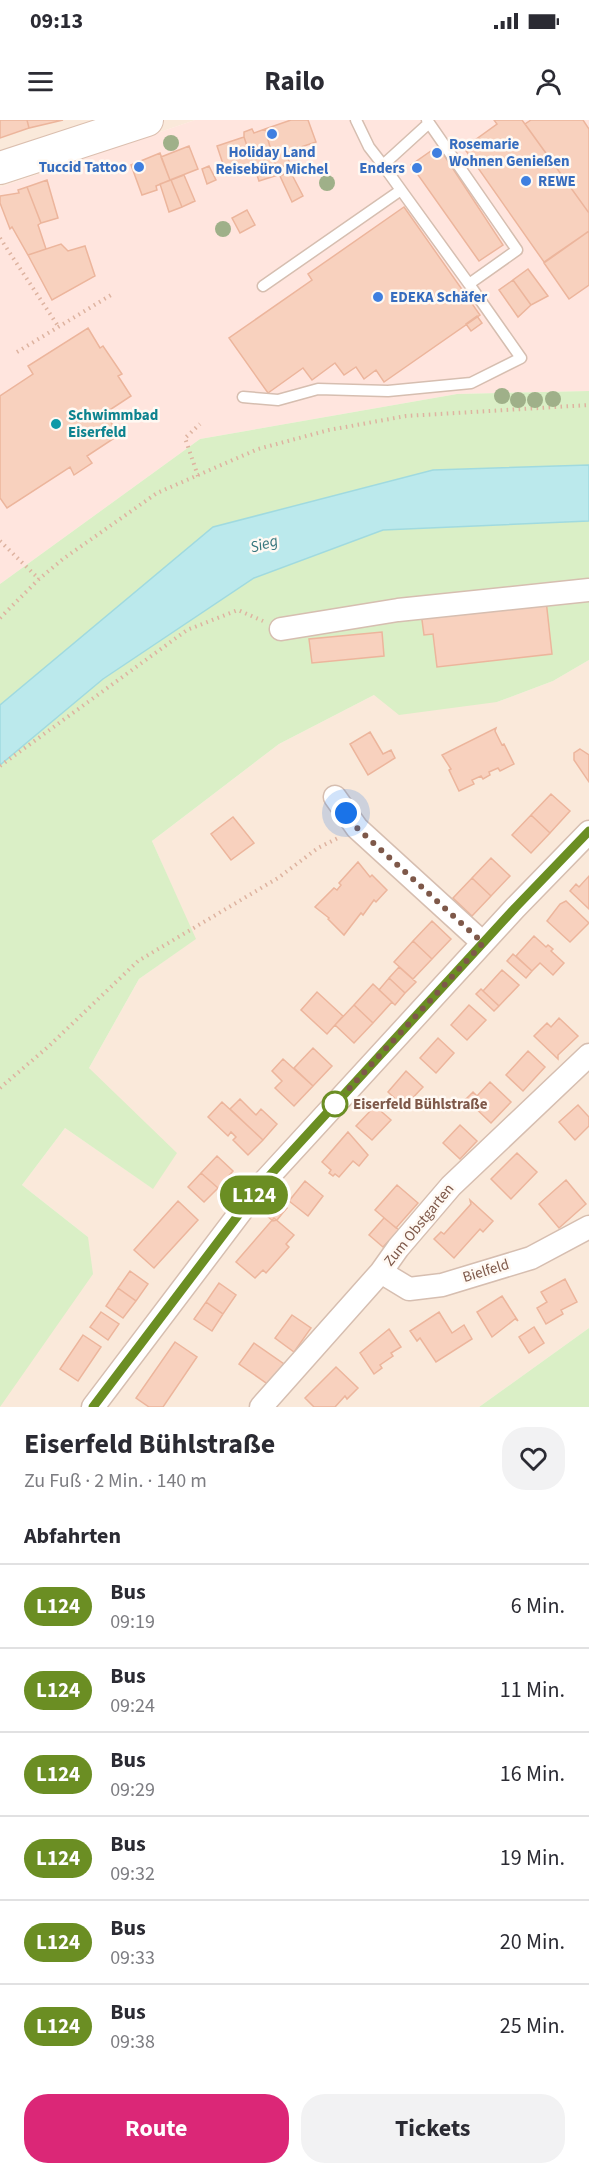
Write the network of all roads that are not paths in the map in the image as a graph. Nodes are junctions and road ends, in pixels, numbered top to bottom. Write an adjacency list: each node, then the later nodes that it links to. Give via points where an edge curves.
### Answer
1 (356, 120): 4 (lane)
2 (141, 121): 5 (main road)
3 (427, 122): 4 (lane); 7 (lane, via 518,250)
4 (383, 165): 6 (lane)
5 (0, 168)
6 (401, 190): 7 (lane); 8 (lane)
7 (469, 284): 9 (lane, via 520,358 471,383 388,392 318,389 278,400)
8 (263, 286)
9 (243, 397)
10 (589, 590): 11 (street, via 398,610)
11 (281, 629)
12 (335, 797): 14 (street, via 357,828)
13 (589, 832): 14 (street)
14 (483, 943): 18 (street, via 261,1185)
15 (589, 1055): 17 (street, Zum Obstgarten, via 451,1186)
16 (589, 1227): 17 (street, Bielfeld, via 531,1257 442,1286 409,1289)
17 (381, 1272): 19 (street, Zum Obstgarten)
18 (93, 1407)
19 (261, 1407)

